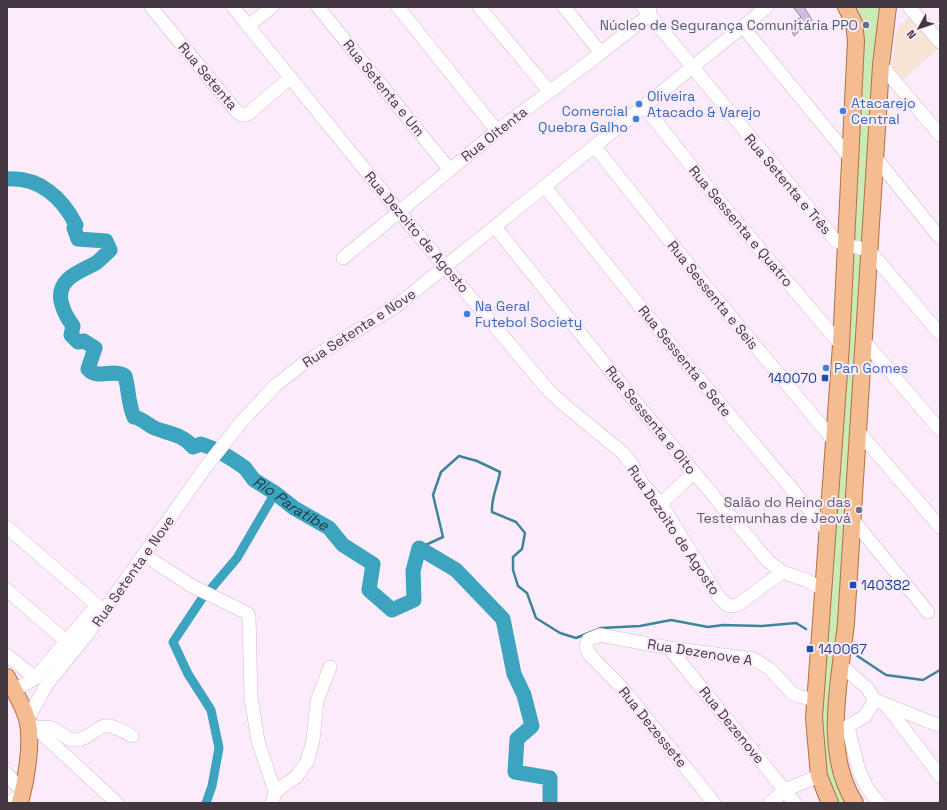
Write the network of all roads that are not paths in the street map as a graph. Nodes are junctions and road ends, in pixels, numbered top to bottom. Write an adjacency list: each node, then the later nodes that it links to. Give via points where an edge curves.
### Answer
1 (151, 7): 19 (street, Rua Setenta, via 242,115 248,114)
2 (233, 7): 13 (street, Rua Dezoito de Agosto)
3 (272, 7): 13 (street)
4 (318, 7): 27 (street, Rua Setenta e Um)
5 (398, 7): 22 (street)
6 (479, 7): 20 (street)
7 (564, 7): 16 (street)
8 (766, 7): 14 (street, Rua Setenta e Nove)
9 (846, 7): 26 (main road, via 854,23 856,41)
10 (888, 7): 17 (main road)
11 (909, 7): 15 (street)
12 (647, 10): 16 (street, Rua Oitenta); 18 (street, Rua Setenta e Três)
13 (248, 26): 19 (street, Rua Dezoito de Agosto)
14 (743, 27): 18 (street, Rua Setenta e Nove); 26 (street)
15 (939, 39)
16 (601, 53): 20 (street, Rua Oitenta)
17 (881, 66): 23 (street); 25 (main road)
18 (693, 67): 21 (street, Rua Setenta e Nove); 32 (street, Rua Setenta e Três, via 835,240)
19 (290, 78): 29 (street, Rua Dezoito de Agosto)
20 (549, 91): 22 (street, Rua Oitenta)
21 (644, 106): 24 (street, Rua Setenta e Nove); 38 (street, Rua Sessenta e Quatro, via 714,195)
22 (497, 131): 27 (street, Rua Oitenta)
23 (940, 135)
24 (595, 147): 28 (street, Rua Setenta e Nove); 41 (street, Rua Sessenta e Seis)
25 (875, 157): 31 (street); 33 (main road)
26 (851, 159): 32 (main road)
27 (449, 169): 29 (street, Rua Oitenta)
28 (545, 187): 30 (street, Rua Setenta e Nove); 47 (street, Rua Sessenta e Sete, via 675,350)
29 (400, 213): 34 (street, Rua Oitenta); 35 (street, Rua Dezoito de Agosto)
30 (495, 227): 35 (street, Rua Setenta e Nove); 42 (street, Rua Sessenta e Oito)
31 (940, 238)
32 (846, 245): 33 (street, Rua Setenta e Três); 38 (main road)
33 (869, 250): 36 (street); 37 (main road)
34 (343, 258)
35 (445, 268): 43 (street, Rua Dezoito de Agosto, via 550,392 622,453 633,466 641,482); 48 (street, Rua Setenta e Nove, via 395,307 304,363 276,385 242,421 205,468)
36 (940, 334)
37 (864, 342): 39 (street); 40 (main road)
38 (841, 345): 41 (main road)
39 (940, 430)
40 (858, 431): 44 (main road); 45 (street)
41 (834, 441): 47 (main road)
42 (694, 472): 43 (street); 49 (street, Rua Sessenta e Oito, via 755,546)
43 (661, 504): 49 (street, Rua Dezoito de Agosto, via 706,578 727,605 739,604)
44 (853, 520): 50 (main road); 54 (street)
45 (940, 527)
46 (7, 528): 53 (street)
47 (828, 532): 52 (main road)
48 (144, 556): 53 (street, Rua Setenta e Nove); 76 (street, via 192,586 248,613 251,698 258,741)
49 (782, 572): 52 (street, Rua Sessenta e Oito, via 806,580)
50 (848, 589): 52 (main road); 56 (main road)
51 (7, 590): 57 (street)
52 (824, 590): 55 (main road)
53 (101, 608): 57 (street); 67 (street, Rua Setenta e Nove, via 86,636 47,684)
54 (928, 612)
55 (821, 622): 56 (main road, via 831,614 837,615); 65 (main road)
56 (846, 624): 61 (main road)
57 (66, 641): 63 (street)
58 (669, 648): 59 (street, Rua Dezenove A, via 600,635 586,642); 65 (street, Rua Dezenove A, via 753,659 770,669 791,692); 74 (street, Rua Dezenove)
59 (589, 654): 77 (street, Rua Dezessete, via 622,688)
60 (7, 655): 63 (street)
61 (841, 665): 66 (street); 69 (main road)
62 (330, 667): 76 (street, via 317,701 313,740 307,762 297,776)
63 (35, 678): 64 (street, via 20,687)
64 (10, 682): 67 (main road)
65 (816, 700): 73 (main road, via 814,737)
66 (881, 702): 68 (street); 69 (street, via 865,716); 71 (street)
67 (31, 724): 70 (street, via 51,727 75,740 84,739 105,726); 75 (main road); 79 (street)
68 (939, 725)
69 (842, 730): 83 (main road, via 838,762); 84 (street, via 867,788)
70 (132, 736)
71 (938, 773)
72 (7, 774): 75 (street)
73 (819, 776): 74 (street); 82 (main road)
74 (785, 790): 80 (street); 81 (street, Rua Dezenove)
75 (22, 798): 78 (street)
76 (273, 798)
77 (706, 800)
78 (10, 803)
79 (117, 803)
80 (770, 803)
81 (795, 803)
82 (830, 803)
83 (855, 803)
84 (879, 803)

